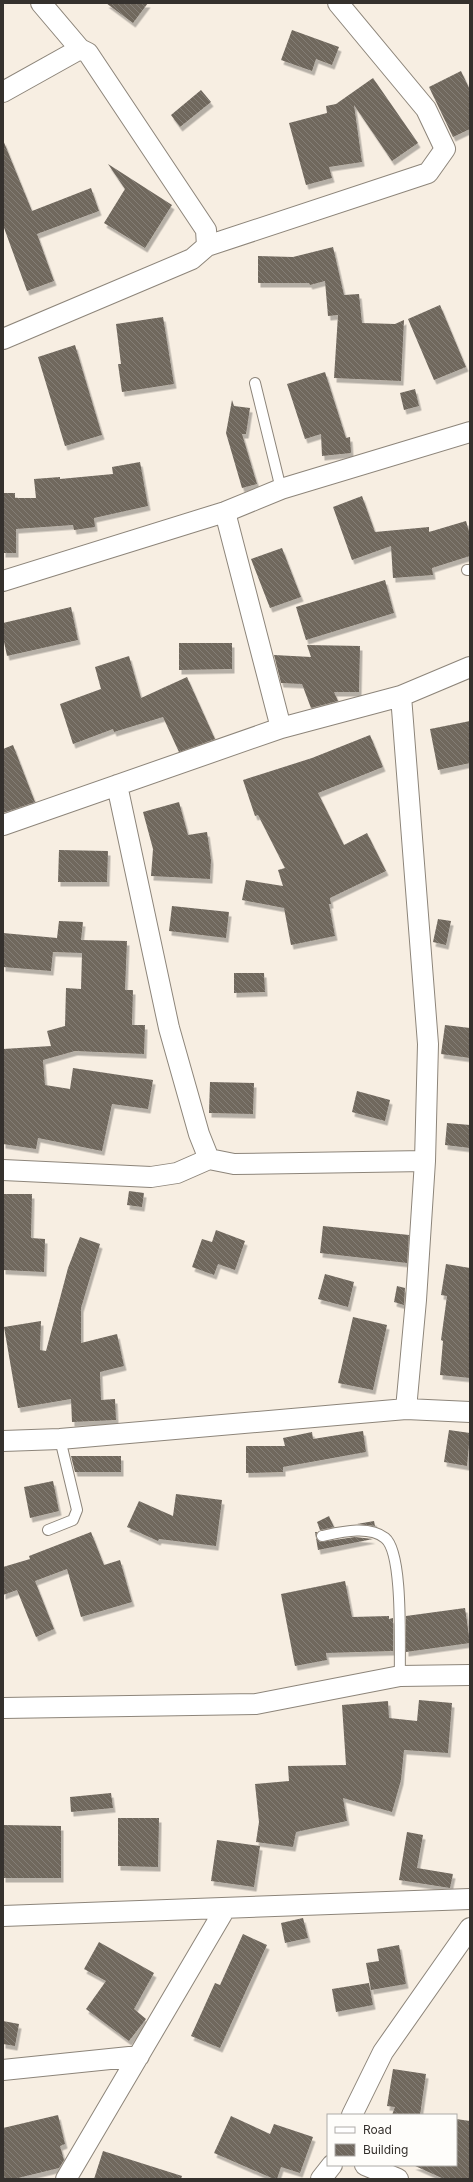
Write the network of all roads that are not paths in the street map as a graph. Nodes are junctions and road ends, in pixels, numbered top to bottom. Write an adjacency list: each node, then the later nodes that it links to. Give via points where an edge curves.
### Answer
1 (41, 3): 3 (street)
2 (338, 3): 5 (street, via 426,109 445,149 428,173)
3 (80, 50): 4 (street); 5 (street, via 88,53 206,230)
4 (3, 92)
5 (206, 246): 6 (street, via 192,259)
6 (3, 339)
7 (255, 382): 9 (lane)
8 (470, 432): 9 (street)
9 (281, 489): 10 (street)
10 (225, 512): 11 (street); 14 (street)
11 (3, 581)
12 (470, 667): 13 (street)
13 (401, 696): 14 (street); 18 (street, via 428,1044)
14 (281, 728): 15 (street)
15 (117, 785): 16 (street); 17 (street, via 169,1028 199,1134)
16 (3, 825)
17 (210, 1159): 18 (street, via 234,1164); 19 (street, via 178,1173 151,1176)
18 (425, 1161): 20 (street)
19 (3, 1170)
20 (406, 1409): 21 (street); 22 (street)
21 (470, 1412)
22 (60, 1439): 23 (street); 24 (lane, via 77,1510 73,1520)
23 (3, 1441)
24 (48, 1530)
25 (322, 1536): 27 (lane, via 342,1531 367,1531 385,1538 393,1550 398,1576)
26 (470, 1675): 27 (street)
27 (400, 1676): 28 (street, via 256,1704)
28 (3, 1708)
29 (470, 1899): 30 (street)
30 (225, 1909): 31 (street); 33 (street)
31 (3, 1916)
32 (470, 1928): 35 (street, via 383,2052)
33 (138, 2056): 34 (street); 38 (street)
34 (3, 2070)
35 (352, 2114)
36 (331, 2166): 39 (street)
37 (367, 2166): 40 (street)
38 (66, 2179)
39 (321, 2179)
40 (398, 2179)

